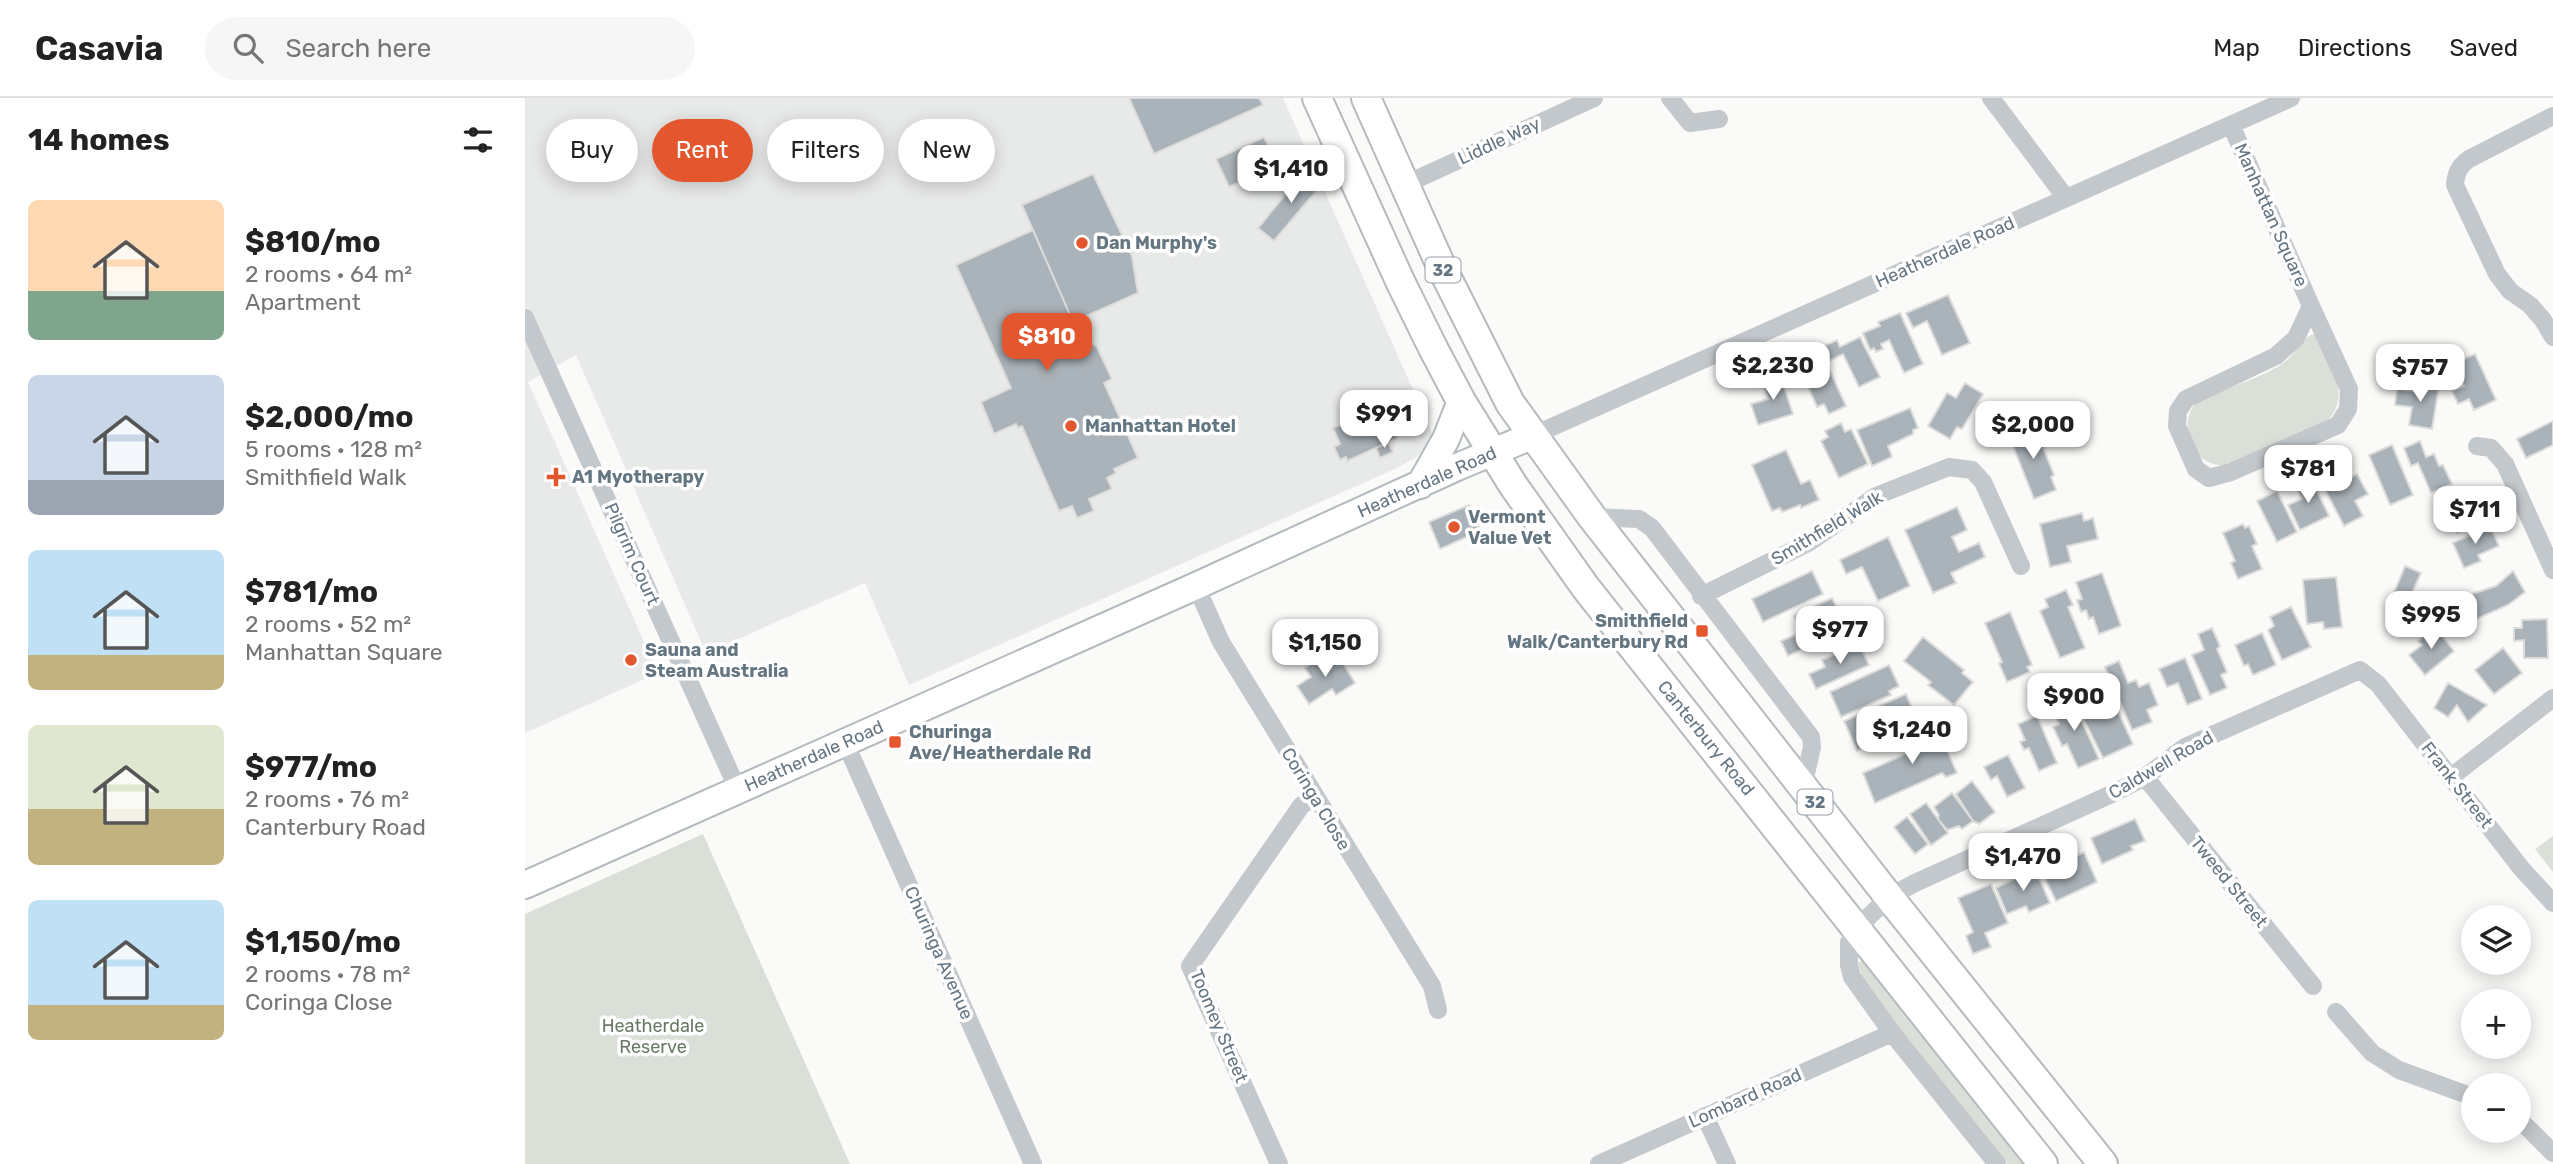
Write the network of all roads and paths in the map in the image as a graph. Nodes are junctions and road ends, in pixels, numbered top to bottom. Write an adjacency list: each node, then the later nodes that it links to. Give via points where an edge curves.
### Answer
1 (1317, 98): 15 (main road, Canterbury Road / 32, via 1400,281)
2 (1366, 98): 10 (main road, 32)
3 (1594, 98): 10 (street, Liddle Way)
4 (1670, 98): 8 (street, via 1690,123)
5 (1991, 98): 11 (street)
6 (2291, 98): 9 (street, Heatherdale Road)
7 (2553, 116): 14 (street, via 2461,164 2455,185 2497,274 2530,305)
8 (1719, 119)
9 (2231, 125): 11 (street, Heatherdale Road); 12 (street, Manhattan Square)
10 (1404, 185): 16 (main road, 32, via 1510,403)
11 (2066, 198): 16 (street, Heatherdale Road)
12 (2311, 306): 12 (street, Manhattan Square, via 2349,389 2348,409 2338,425 2231,472 2210,478 2196,469 2177,426 2178,411 2186,398 2276,356 2296,338)
13 (525, 318): 31 (street, Pilgrim Court)
14 (2553, 337)
15 (1461, 401): 18 (main road, Canterbury Road / 32); 19 (main road)
16 (1534, 435): 18 (main road, Heatherdale Road); 20 (main road, 32)
17 (2477, 446): 22 (street, via 2491,448 2505,464)
18 (1493, 452): 19 (main road, Heatherdale Road); 36 (main road, Canterbury Road / 32, via 1586,588)
19 (1420, 485): 23 (main road, Heatherdale Road)
20 (1592, 517): 24 (street, via 1639,519 1652,528); 30 (main road, 32)
21 (2021, 566): 24 (street, Smithfield Walk, via 1983,482 1972,470 1949,467 1876,496 1808,543)
22 (2553, 570)
23 (1196, 586): 27 (main road, Heatherdale Road); 32 (street, Coringa Close, via 1221,642)
24 (1702, 596): 30 (street, via 1811,737)
25 (2360, 670): 28 (street, Caldwell Road, via 2185,747); 29 (street, Frank Street, via 2378,684)
26 (2553, 698): 29 (street)
27 (845, 742): 31 (main road, Heatherdale Road); 45 (street, Churinga Avenue)
28 (2145, 777): 34 (street, Caldwell Road); 37 (street, Tweed Street)
29 (2451, 777): 35 (street, Frank Street)
30 (1803, 787): 34 (main road, 32)
31 (738, 790): 33 (main road, Heatherdale Road)
32 (1314, 796): 38 (street, Coringa Close, via 1432,986); 46 (street, Toomey Street, via 1301,806 1190,966)
33 (525, 884)
34 (1889, 897): 36 (street, Caldwell Road); 51 (main road, 32)
35 (2553, 902)
36 (1857, 928): 40 (street, via 1847,954 1852,977); 50 (main road, Canterbury Road / 32)
37 (2313, 986)
38 (1437, 1010)
39 (2336, 1012): 41 (street, via 2372,1053 2399,1070)
40 (1892, 1033): 42 (street, Lombard Road); 49 (street)
41 (2461, 1093)
42 (1705, 1116): 47 (street, Lombard Road); 48 (street)
43 (2531, 1131): 44 (street)
44 (2553, 1153)
45 (1033, 1164)
46 (1279, 1164)
47 (1599, 1164)
48 (1727, 1164)
49 (1997, 1164)
50 (2043, 1164)
51 (2103, 1164)

